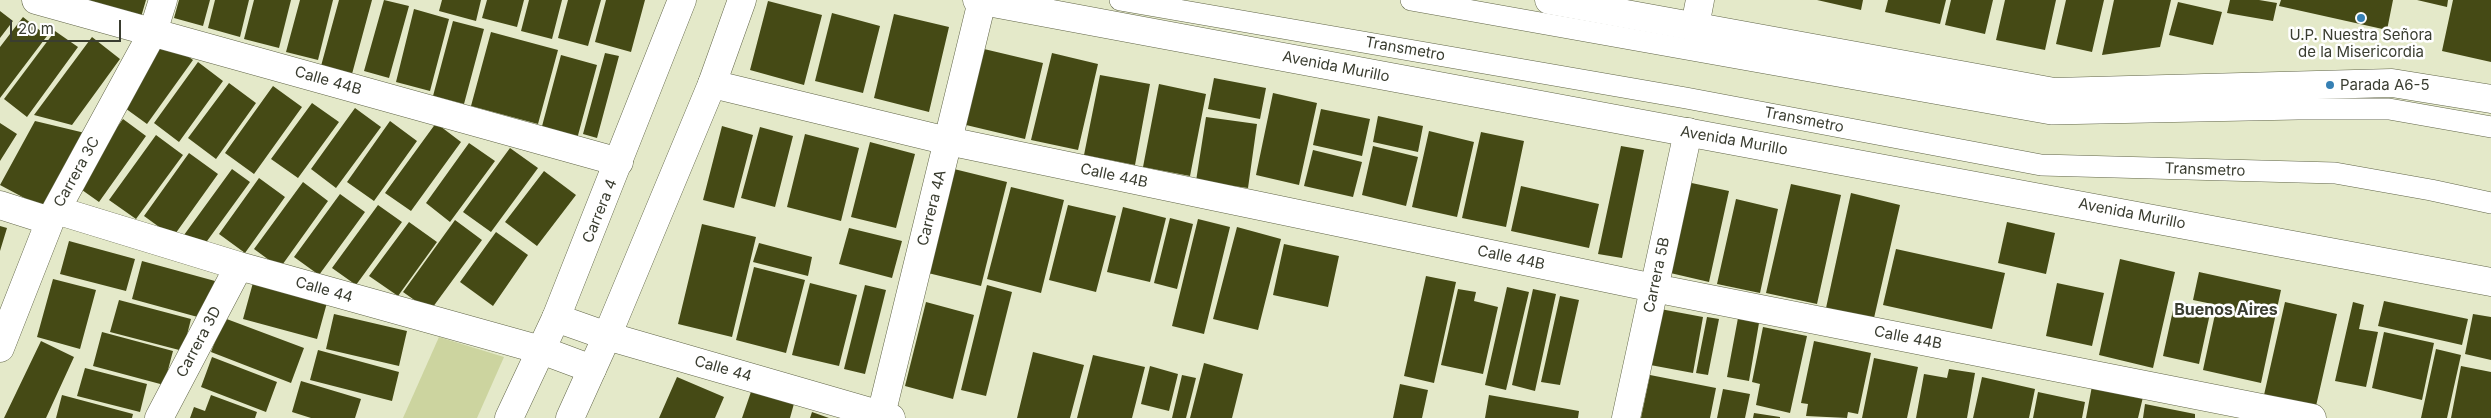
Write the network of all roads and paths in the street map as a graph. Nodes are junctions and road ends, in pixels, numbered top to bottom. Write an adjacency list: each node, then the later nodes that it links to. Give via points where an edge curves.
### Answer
1 (36, 0): 11 (street, Calle 44B)
2 (163, 0): 11 (street, Carrera 3C)
3 (682, 0): 17 (street, Carrera 4)
4 (742, 0): 12 (street)
5 (979, 0): 15 (street, Avenida Murillo); 16 (street, Carrera 4A)
6 (1120, 0): 18 (lane, Transmetro, via 1676,96 2040,165 2336,173)
7 (1411, 0): 14 (lane, via 2051,114 2390,109)
8 (1549, 0): 10 (street)
9 (1700, 0): 10 (street)
10 (1695, 26): 13 (street, via 2054,92 2392,83)
11 (152, 32): 17 (street, Calle 44B); 20 (street, Carrera 3C)
12 (712, 84): 16 (street, Calle 44B); 25 (street)
13 (2491, 98)
14 (2491, 127)
15 (1688, 132): 22 (street, Avenida Murillo); 23 (street, Carrera 5B)
16 (948, 141): 23 (street, Calle 44B); 29 (street, Carrera 4A)
17 (620, 162): 24 (street, Carrera 4)
18 (2491, 204)
19 (0, 205): 20 (street, Calle 44)
20 (53, 215): 21 (street, Calle 44); 26 (street, Carrera 3C)
21 (239, 266): 27 (street, Calle 44); 30 (street, Carrera 3D)
22 (2491, 282)
23 (1654, 288): 33 (street, Carrera 5B); 34 (street, Calle 44B)
24 (556, 318): 25 (street, Calle 44); 27 (street, Carrera 4)
25 (607, 336): 28 (street); 29 (street, Calle 44)
26 (0, 348)
27 (541, 350): 28 (street, Calle 44); 31 (street, Carrera 4)
28 (592, 369): 32 (street)
29 (886, 417)
30 (159, 418)
31 (509, 418)
32 (570, 418)
33 (1626, 418)
34 (2312, 418)

